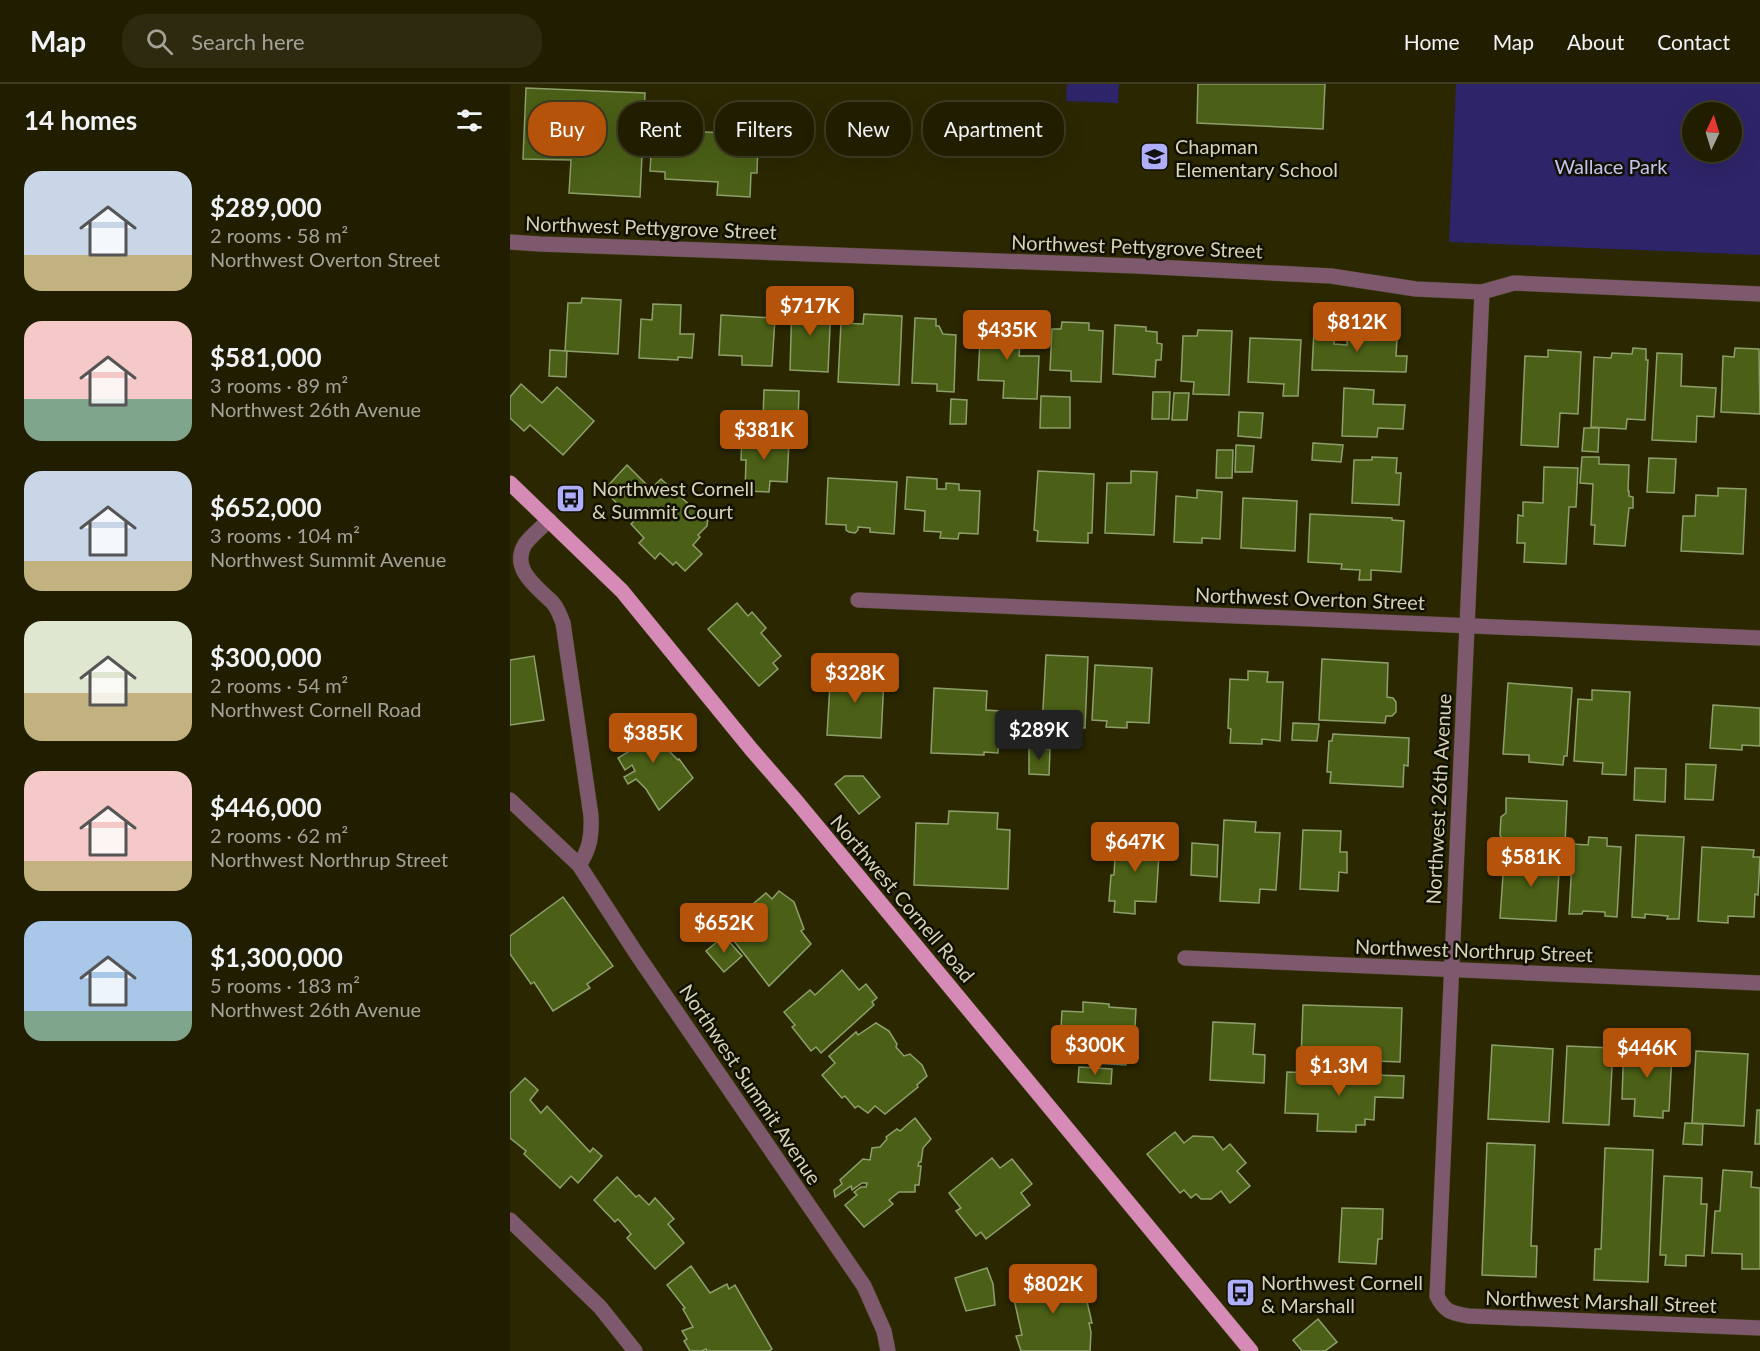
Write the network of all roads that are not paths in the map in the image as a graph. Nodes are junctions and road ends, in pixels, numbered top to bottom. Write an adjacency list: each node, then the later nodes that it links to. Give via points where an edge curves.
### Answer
1 (510, 242): 2 (street, Northwest Pettygrove Street, via 1331,276 1416,289)
2 (1482, 292): 3 (street, Northwest Pettygrove Street, via 1514,283); 7 (street, Northwest 26th Avenue)
3 (1760, 294)
4 (510, 483): 5 (main road, Northwest Cornell Road)
5 (549, 520): 10 (street, via 524,546 520,567 554,604 563,623 591,816 588,852); 19 (main road, Northwest Cornell Road, via 622,591)
6 (858, 600): 7 (street, Northwest Overton Street)
7 (1466, 626): 8 (street, Northwest Overton Street); 12 (street, Northwest 26th Avenue)
8 (1760, 638)
9 (510, 800): 10 (street, Northwest Summit Avenue)
10 (579, 865): 18 (street, Northwest Summit Avenue, via 864,1286 884,1331)
11 (1185, 958): 12 (street, Northwest Northrup Street)
12 (1451, 971): 13 (street, Northwest Northrup Street); 15 (street, Northwest 26th Avenue, via 1437,1284)
13 (1760, 983)
14 (510, 1220): 17 (street, via 600,1307)
15 (1442, 1307): 16 (street, Northwest Marshall Street, via 1452,1314 1468,1316)
16 (1760, 1328)
17 (635, 1351)
18 (888, 1351)
19 (1251, 1351)

